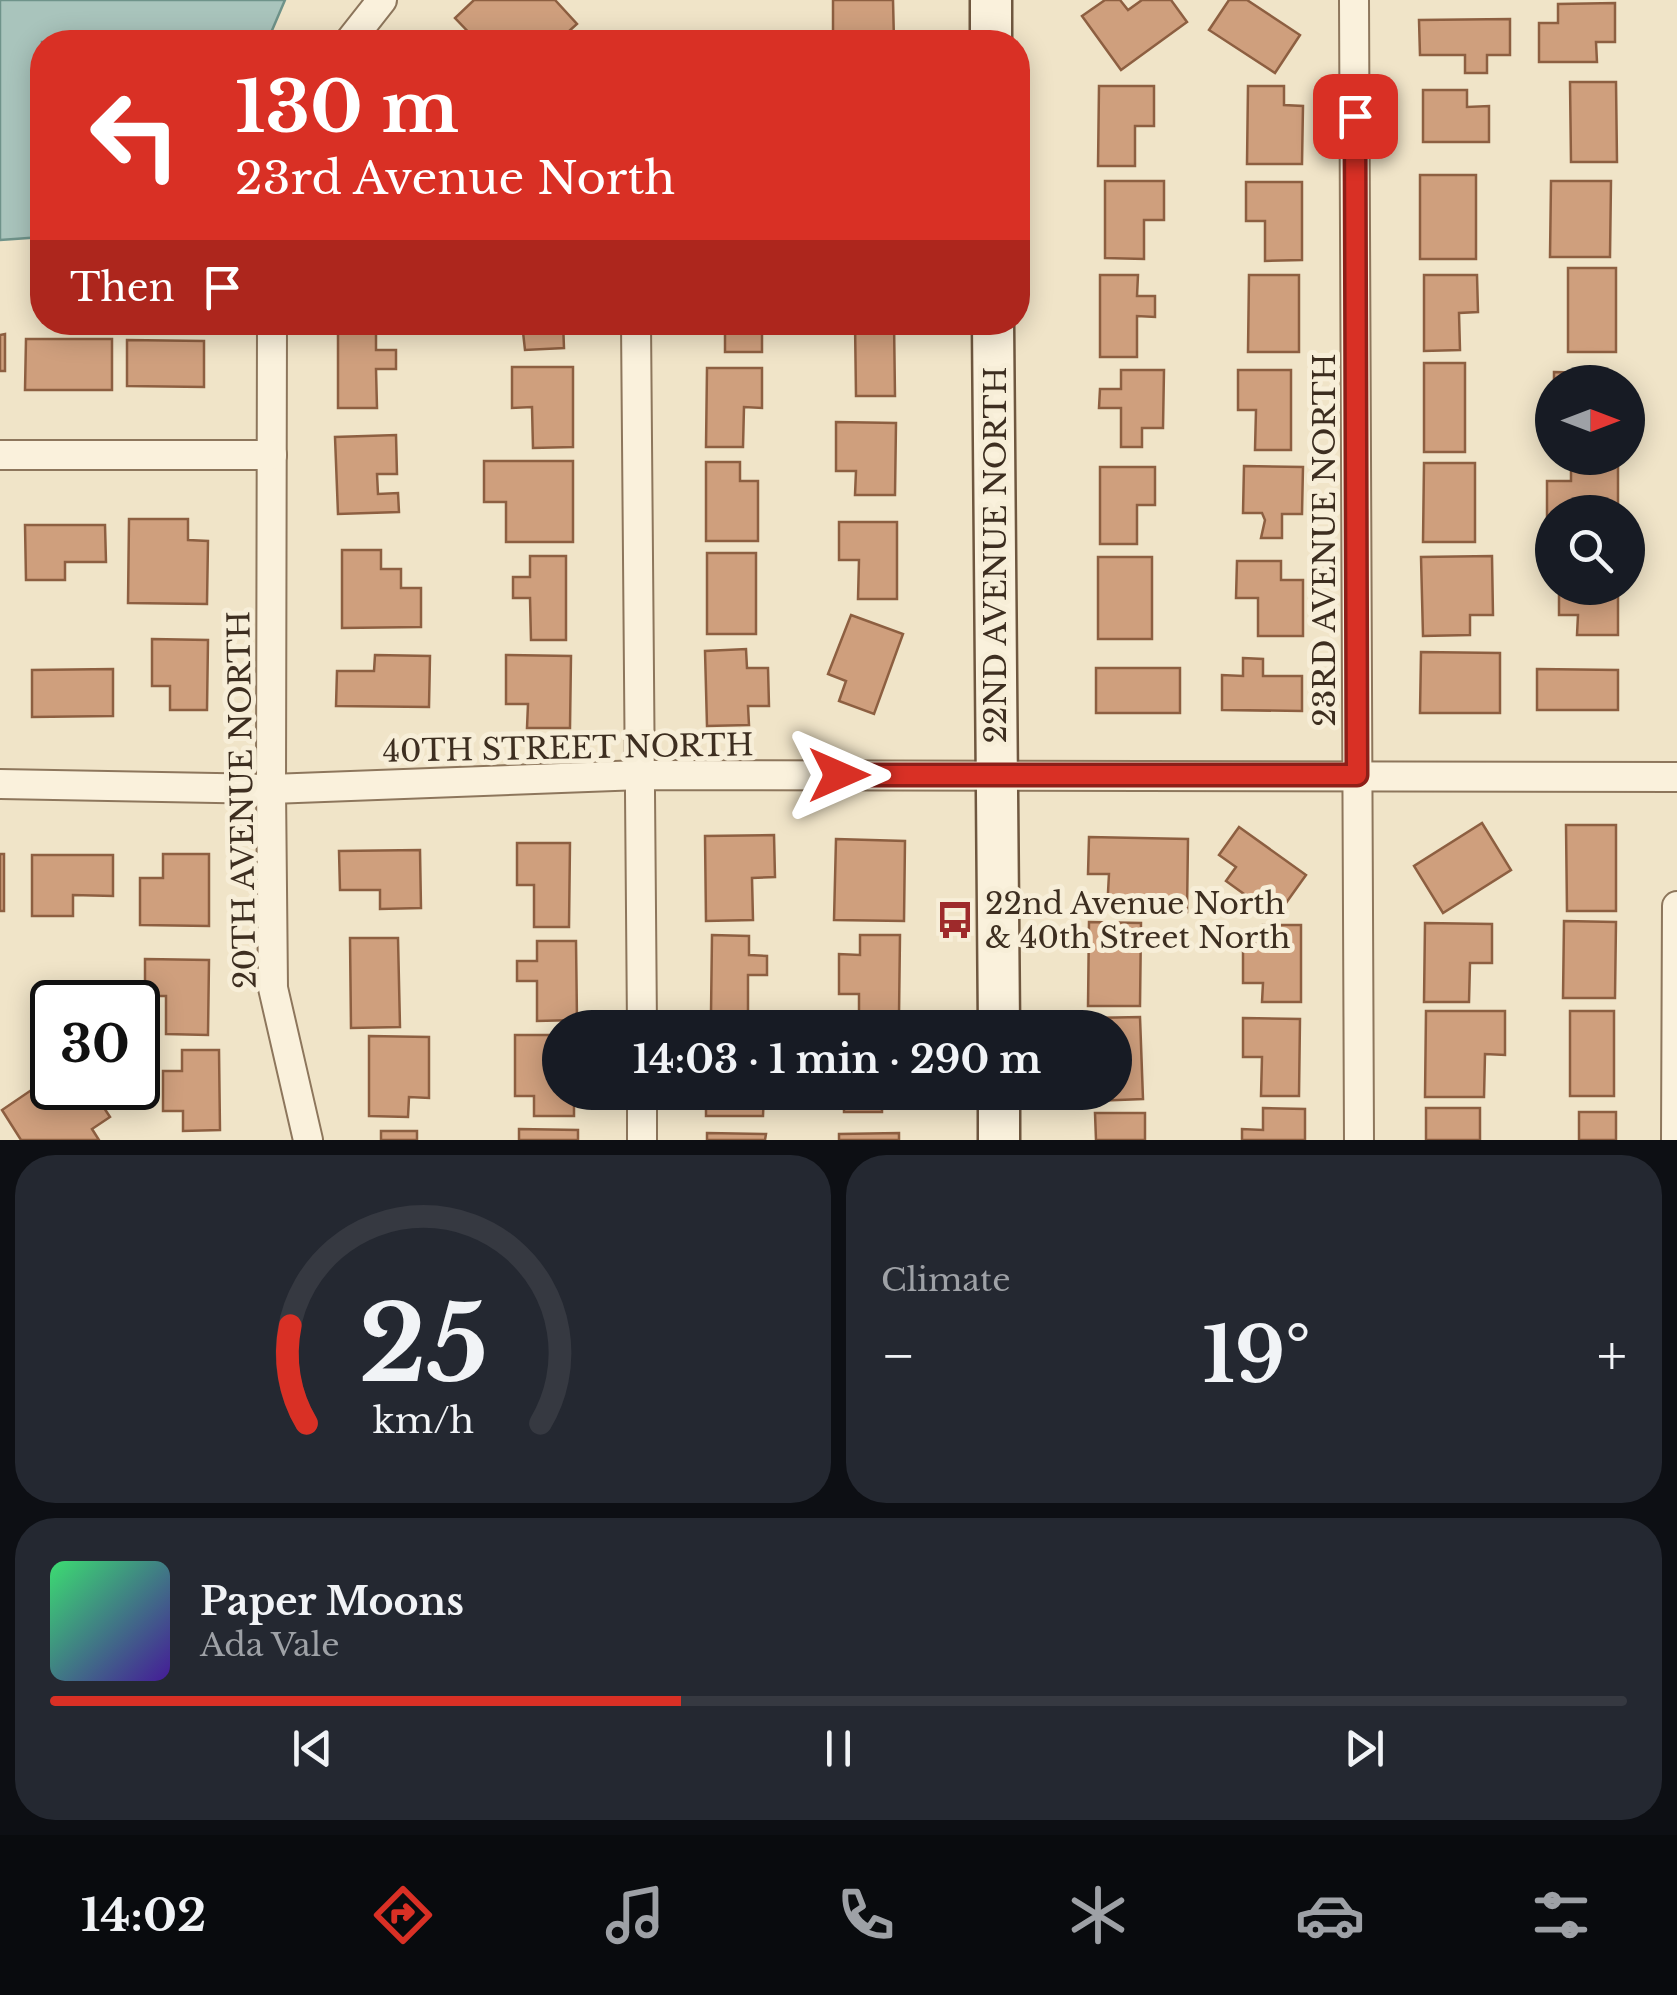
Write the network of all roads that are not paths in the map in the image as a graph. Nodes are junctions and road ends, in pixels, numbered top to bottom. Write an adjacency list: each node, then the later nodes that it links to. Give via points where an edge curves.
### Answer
1 (382, 0): 4 (street)
2 (991, 0): 5 (main road)
3 (1354, 0): 13 (street, 23RD AVENUE NORTH)
4 (358, 30)
5 (991, 30)
6 (272, 335): 10 (street, 20TH AVENUE NORTH)
7 (636, 335): 11 (street)
8 (994, 335): 12 (main road, 22ND AVENUE NORTH)
9 (0, 455): 10 (street)
10 (272, 455): 16 (street, 20TH AVENUE NORTH)
11 (641, 775): 12 (street, 40TH STREET NORTH); 16 (street, 40TH STREET NORTH); 18 (street)
12 (997, 775): 13 (street, 40TH STREET NORTH); 19 (main road, 22ND AVENUE NORTH)
13 (1357, 775): 14 (street, 40TH STREET NORTH); 25 (street, 23RD AVENUE NORTH)
14 (1677, 777)
15 (0, 784): 16 (street, 40TH STREET NORTH)
16 (271, 789): 22 (street, 20TH AVENUE NORTH, via 273,988)
17 (1677, 906): 26 (street)
18 (642, 1010)
19 (999, 1010)
20 (642, 1110): 23 (street)
21 (999, 1110): 24 (main road)
22 (308, 1140)
23 (642, 1140)
24 (1000, 1140)
25 (1358, 1140)
26 (1676, 1140)

